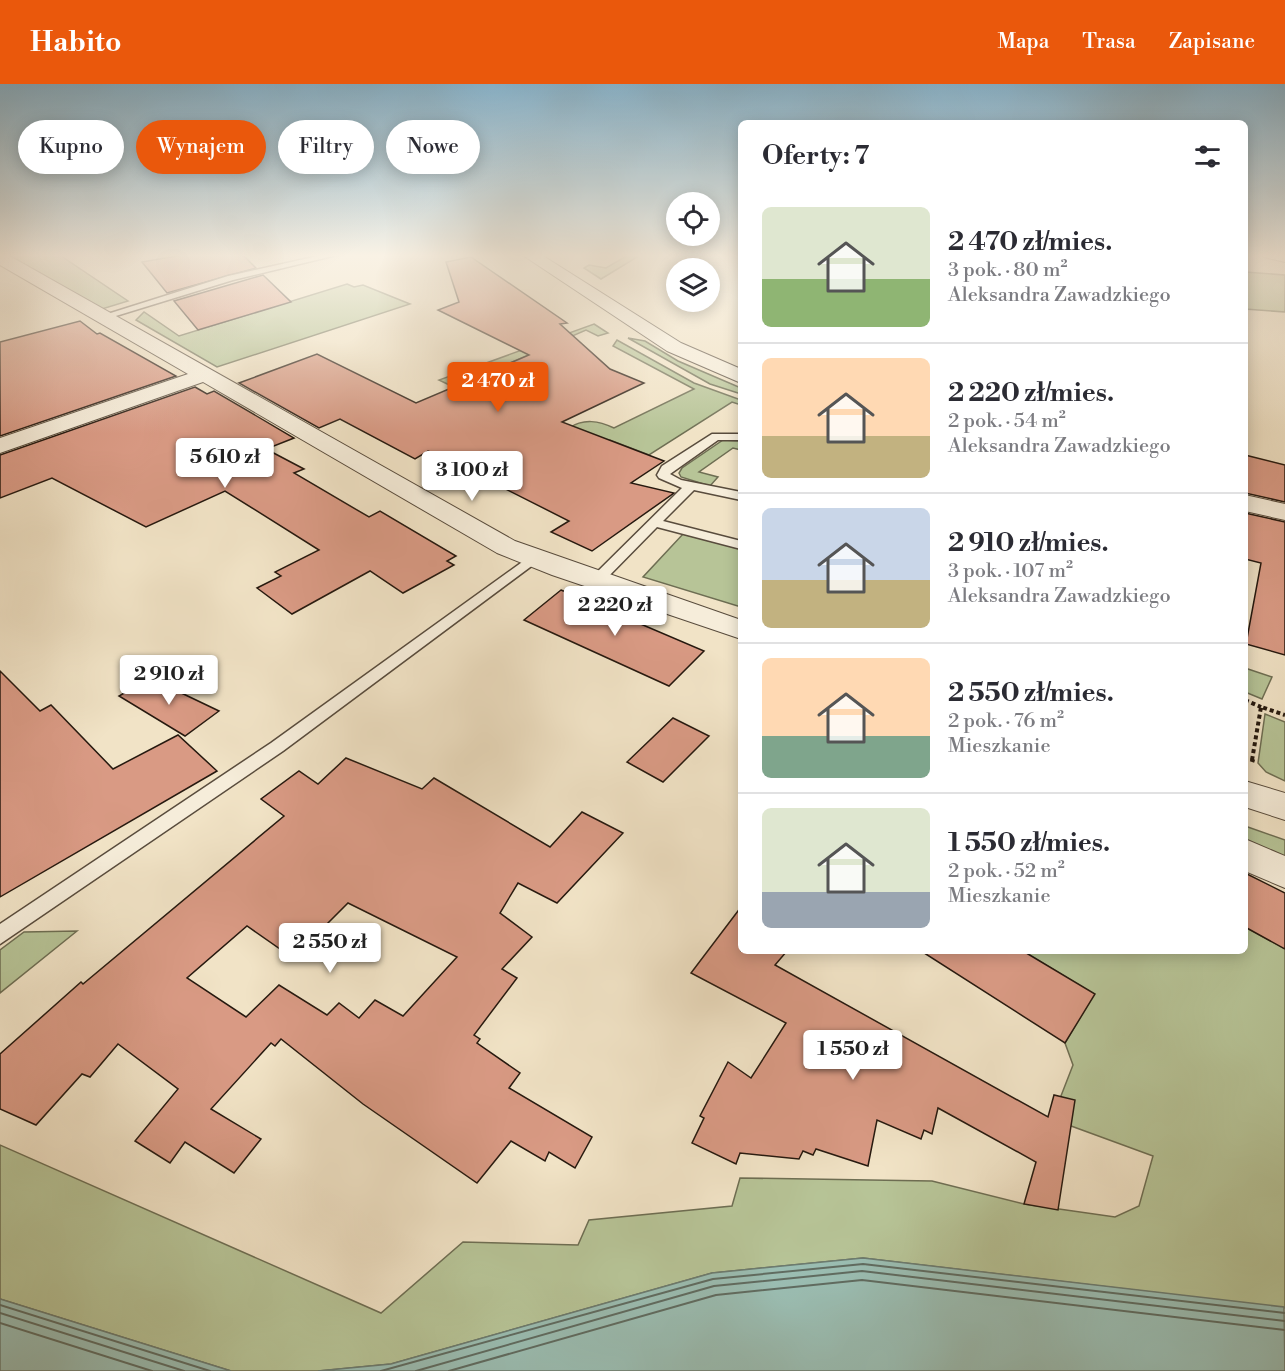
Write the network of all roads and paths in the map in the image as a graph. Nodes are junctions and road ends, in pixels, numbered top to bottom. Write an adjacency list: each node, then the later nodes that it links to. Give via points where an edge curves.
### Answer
1 (98, 314): 4 (street)
2 (113, 314): 4 (lane)
3 (624, 314): 6 (street, via 674,347)
4 (103, 317): 5 (street)
5 (204, 375): 8 (street); 15 (street)
6 (738, 376)
7 (738, 437): 9 (lane, via 716,436 664,472 669,480)
8 (0, 446)
9 (691, 486): 10 (lane); 13 (lane)
10 (738, 495)
11 (1248, 504): 12 (street)
12 (1285, 512)
13 (654, 523): 14 (lane); 16 (lane)
14 (738, 544)
15 (532, 559): 16 (street); 25 (lane, via 277,747)
16 (596, 581): 17 (street)
17 (738, 629)
18 (1248, 701): 19 (path)
19 (1262, 707): 20 (path); 21 (path)
20 (1285, 715)
21 (1248, 779): 22 (street)
22 (1285, 807)
23 (1248, 855): 24 (street)
24 (1285, 873)
25 (0, 935)

